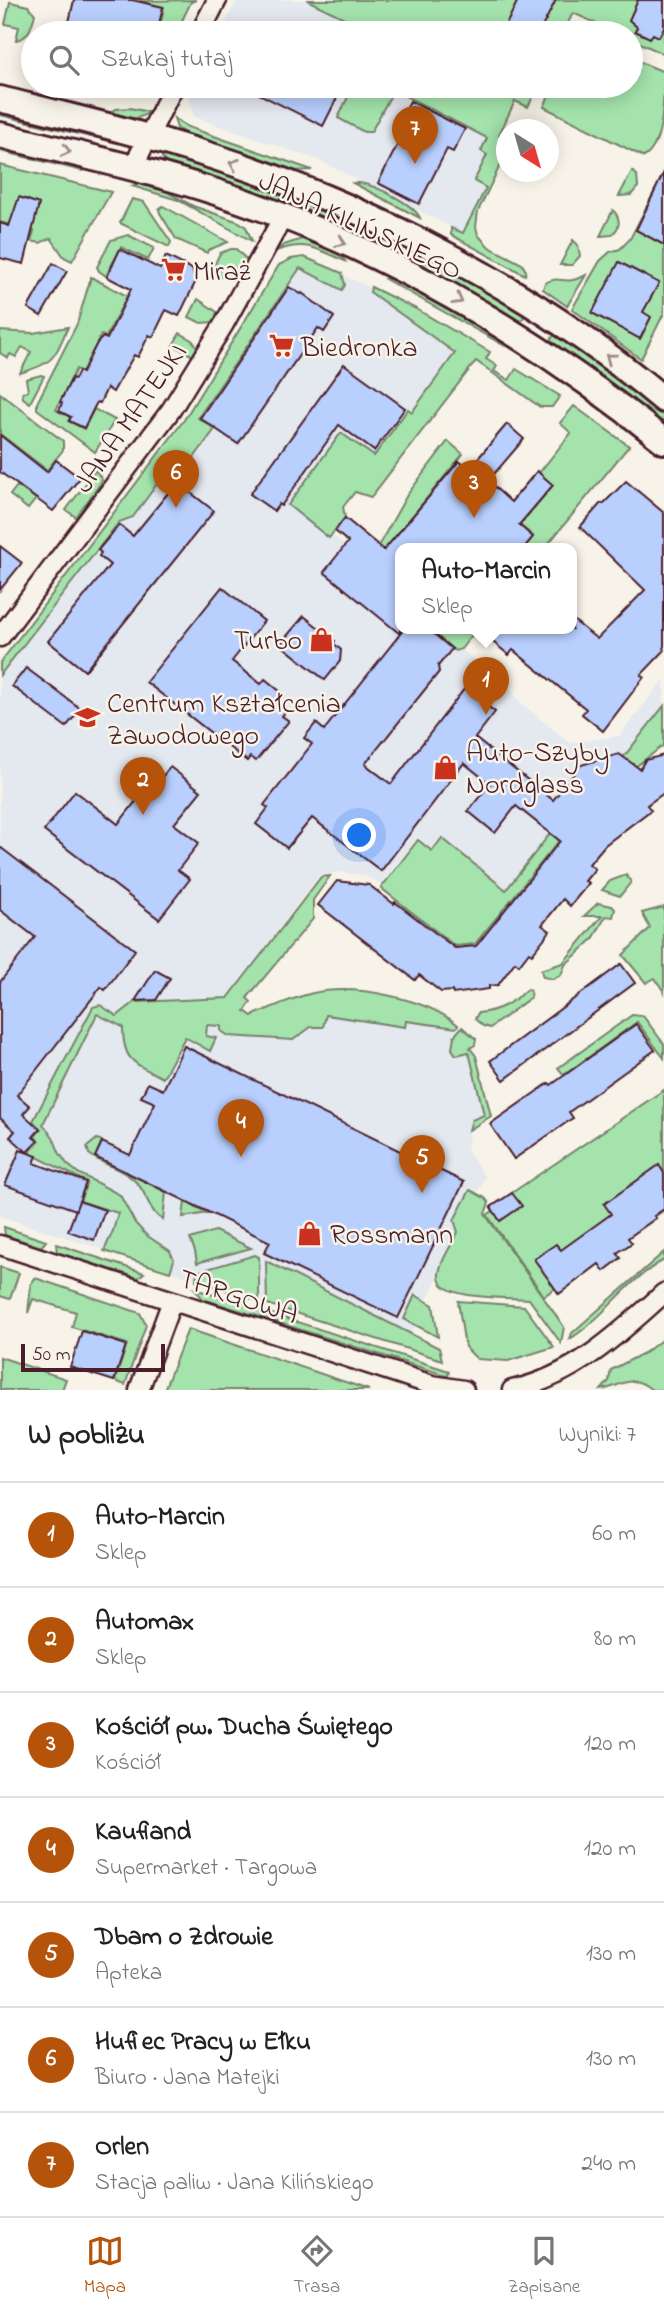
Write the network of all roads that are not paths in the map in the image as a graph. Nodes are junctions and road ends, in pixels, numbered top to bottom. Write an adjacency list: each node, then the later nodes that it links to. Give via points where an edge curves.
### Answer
1 (217, 0): 2 (street)
2 (206, 21)
3 (168, 98): 6 (street)
4 (0, 99): 6 (street, JANA KILIŃSKIEGO)
5 (0, 135): 7 (street, JANA KILIŃSKIEGO, one-way to 7)
6 (149, 137): 7 (street); 9 (street, JANA KILIŃSKIEGO, one-way to 6, via 556,321 417,240 310,191)
7 (133, 167): 8 (street, JANA KILIŃSKIEGO)
8 (283, 217): 10 (street, JANA KILIŃSKIEGO, one-way to 10, via 455,299 573,373); 11 (street, JANA MATEJKI, via 171,411)
9 (664, 400)
10 (664, 441)
11 (0, 637)
12 (0, 1245): 14 (street, TARGOWA)
13 (664, 1293): 17 (street, via 579,1362 555,1376)
14 (172, 1301): 15 (street); 16 (street, TARGOWA, via 432,1385)
15 (139, 1390)
16 (464, 1390)
17 (512, 1390)

